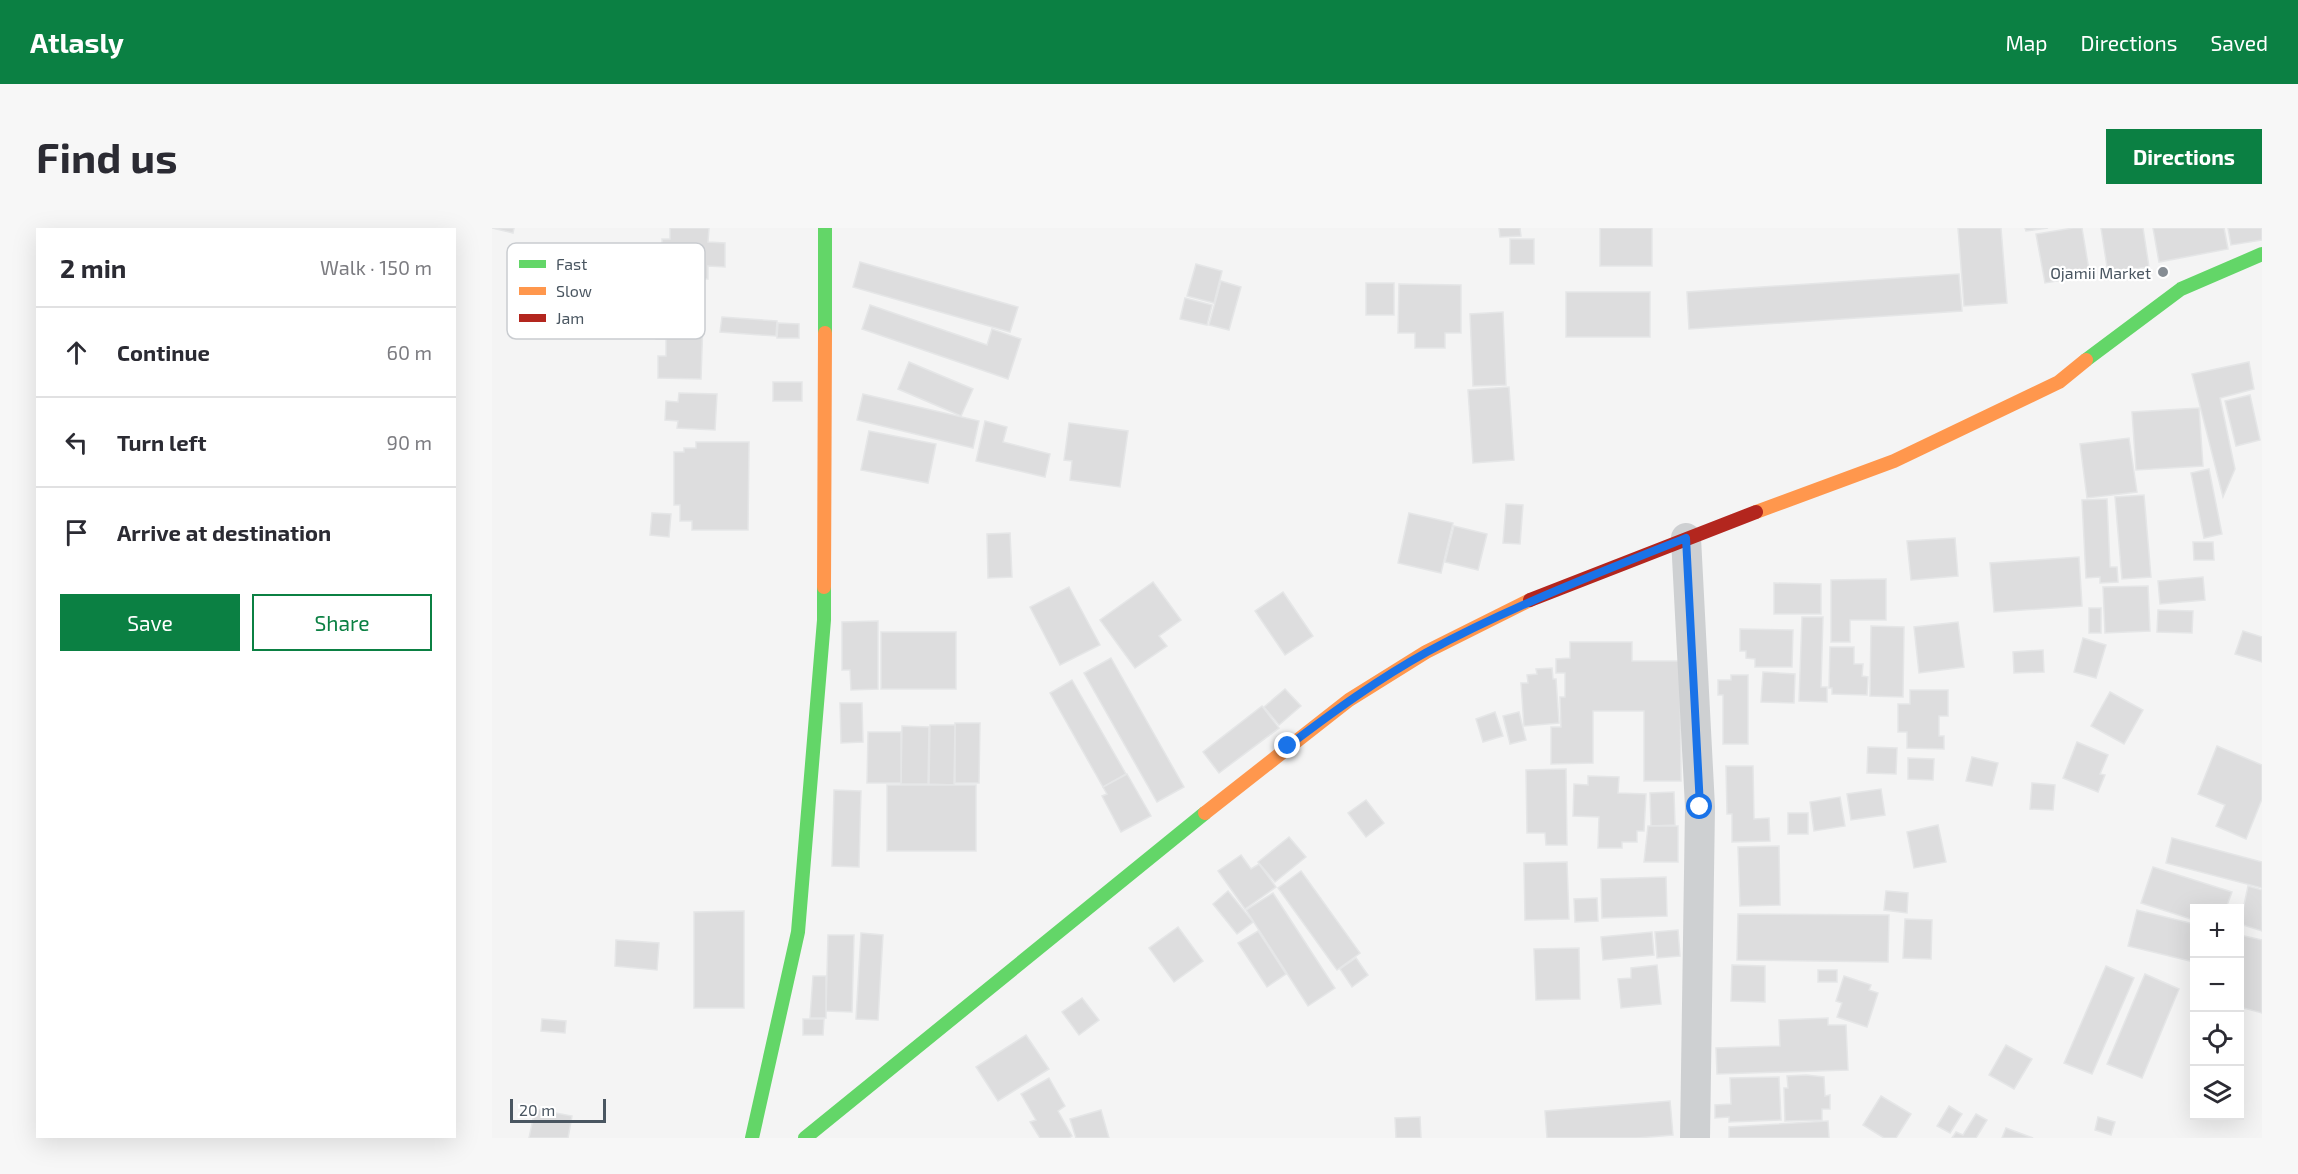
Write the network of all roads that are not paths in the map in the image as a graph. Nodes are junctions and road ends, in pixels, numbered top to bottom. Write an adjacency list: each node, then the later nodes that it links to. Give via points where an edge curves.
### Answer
1 (825, 228): 4 (street, via 823,632 798,932)
2 (2262, 254): 3 (street, via 2181,289 2059,382 1976,424 1894,461)
3 (1686, 538): 5 (street, via 1530,600 1426,652 1349,700); 6 (street, via 1700,807)
4 (752, 1138)
5 (805, 1138)
6 (1695, 1138)

